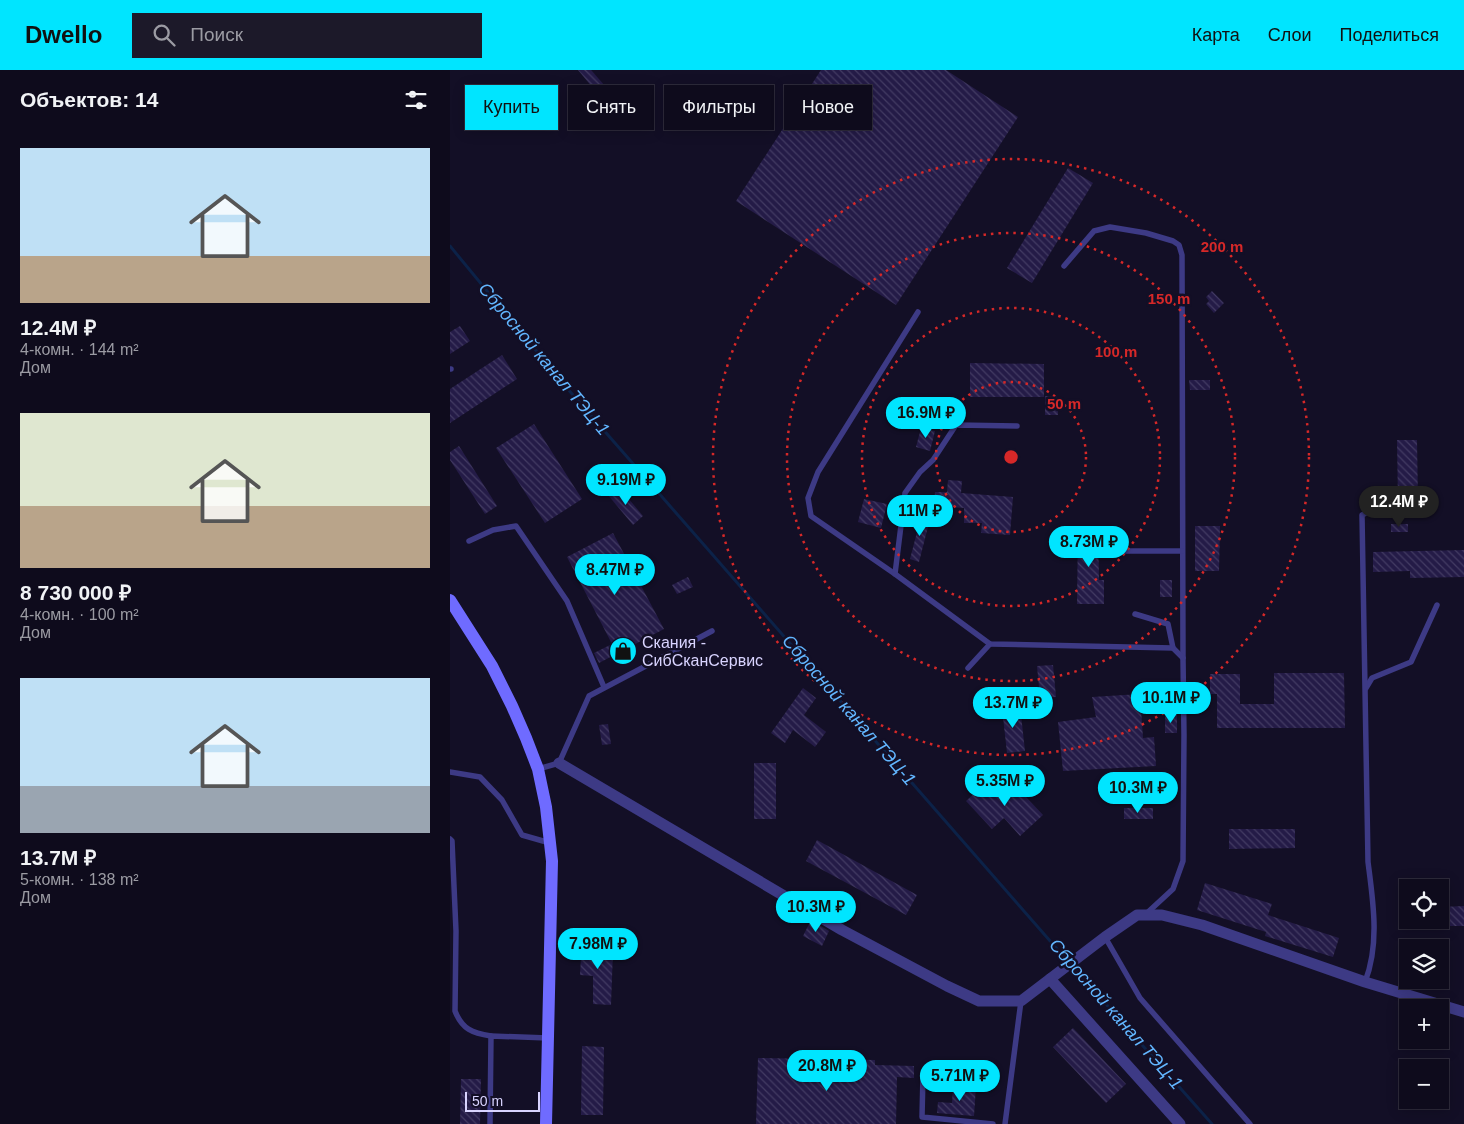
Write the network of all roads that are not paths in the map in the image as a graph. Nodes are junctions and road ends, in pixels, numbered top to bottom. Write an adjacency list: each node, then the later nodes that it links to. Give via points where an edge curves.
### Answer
1 (1064, 266): 7 (lane, via 1094,231 1110,227 1146,233 1179,245 1182,255)
2 (918, 312): 8 (lane, via 818,472 808,498 811,516)
3 (1017, 426): 8 (lane, via 956,425 933,460 905,492)
4 (1386, 509): 18 (lane, via 1362,515)
5 (469, 541): 17 (lane, via 493,530 516,526 567,601)
6 (1124, 551): 7 (lane)
7 (1182, 551): 15 (lane)
8 (895, 574): 13 (lane)
9 (450, 600): 20 (main road, via 492,666)
10 (1437, 605): 18 (lane, via 1410,662 1372,678)
11 (1135, 614): 14 (lane, via 1168,624)
12 (712, 631): 17 (lane)
13 (990, 644): 14 (lane); 16 (lane)
14 (1173, 648): 15 (lane)
15 (1182, 658): 24 (lane, via 1183,862 1173,889)
16 (968, 668)
17 (604, 687): 19 (lane, via 589,696)
18 (1366, 688): 27 (lane, via 1368,862 1374,915 1372,965)
19 (559, 763): 20 (lane); 28 (street, via 842,930 947,986 979,1001)
20 (538, 769): 23 (main road)
21 (450, 772): 23 (lane, via 480,777 502,800 522,835)
22 (450, 839): 30 (lane, via 456,931 455,1011 466,1028)
23 (550, 844): 31 (main road)
24 (1146, 915): 25 (street, via 1136,915); 27 (street, via 1162,915 1202,925)
25 (1105, 936): 26 (street); 38 (lane, via 1140,998)
26 (1054, 976): 28 (street); 37 (street)
27 (1366, 982): 29 (street)
28 (1021, 1001): 36 (lane)
29 (1464, 1012)
30 (491, 1036): 31 (lane); 33 (lane)
31 (548, 1038): 34 (main road)
32 (922, 1075): 35 (lane, via 922,1117)
33 (490, 1124)
34 (546, 1124)
35 (993, 1124)
36 (1004, 1124)
37 (1180, 1124)
38 (1250, 1124)

